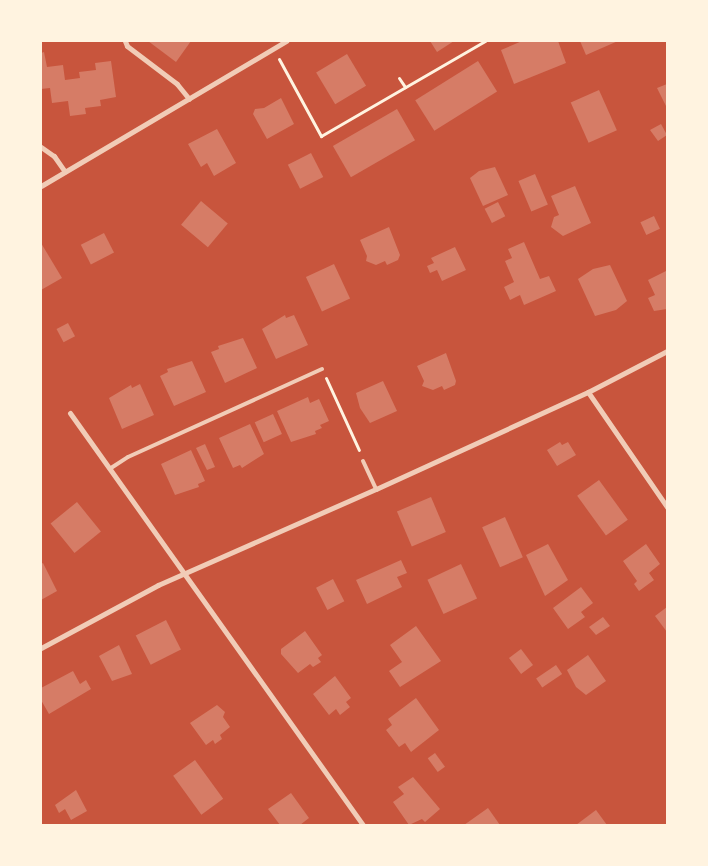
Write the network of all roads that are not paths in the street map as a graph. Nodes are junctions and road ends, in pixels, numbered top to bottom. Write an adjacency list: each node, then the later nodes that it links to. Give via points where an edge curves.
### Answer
1 (125, 41): 3 (street, via 177,84)
2 (286, 41): 3 (street)
3 (189, 99): 5 (street)
4 (41, 147): 5 (street, via 54,156)
5 (65, 172): 6 (street)
6 (41, 186)
7 (667, 351): 9 (street)
8 (322, 369): 12 (lane, via 128,457)
9 (588, 392): 13 (street); 14 (street)
10 (70, 413): 12 (street)
11 (363, 461): 13 (lane)
12 (111, 468): 15 (street, via 179,562)
13 (376, 489): 15 (street)
14 (667, 507)
15 (184, 576): 16 (street, via 158,585); 17 (street)
16 (41, 648)
17 (364, 825)

